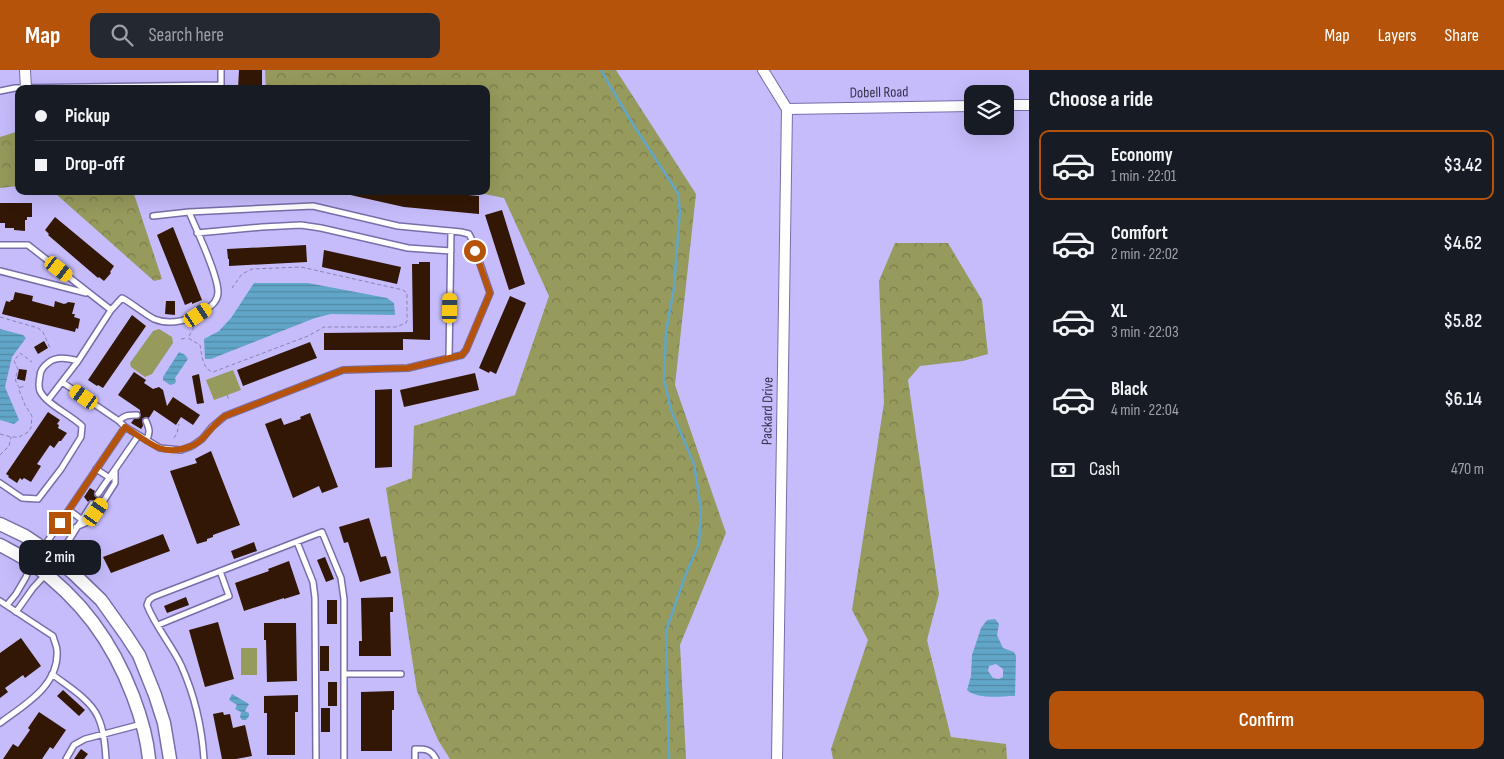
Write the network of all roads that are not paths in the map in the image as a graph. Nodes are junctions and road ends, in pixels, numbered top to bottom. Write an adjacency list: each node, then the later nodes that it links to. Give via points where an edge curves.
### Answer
1 (25, 70): 4 (street)
2 (221, 70): 5 (lane)
3 (763, 70): 11 (street)
4 (26, 85)
5 (221, 85)
6 (15, 88): 7 (lane)
7 (0, 91)
8 (1014, 105): 9 (street)
9 (1029, 105)
10 (964, 106): 11 (street, Dobell Road)
11 (787, 109): 67 (street, Packard Drive)
12 (189, 212): 13 (lane); 14 (lane, via 313,206 398,226); 15 (lane)
13 (153, 216)
14 (451, 231): 17 (lane); 21 (lane, via 468,234 490,293 466,350 462,355)
15 (198, 233): 17 (lane, via 301,225 408,248); 20 (lane, via 218,290 217,299 208,308 185,320 166,322 154,319 122,298)
16 (0, 245): 19 (lane, via 28,245)
17 (450, 251): 21 (lane)
18 (0, 272): 19 (lane)
19 (89, 293): 20 (lane)
20 (111, 310): 22 (lane)
21 (449, 358): 30 (lane, via 408,368 343,370 225,416 202,439 181,450 160,448)
22 (78, 361): 23 (lane); 24 (lane, via 59,359 48,362 40,372 39,386)
23 (62, 382): 24 (lane); 26 (lane)
24 (48, 400): 34 (lane, via 76,419 82,426 81,437 38,499 22,498)
25 (137, 414): 26 (lane, via 127,415)
26 (119, 421): 28 (lane)
27 (146, 421): 30 (lane, via 149,436)
28 (125, 427): 29 (lane); 31 (lane)
29 (138, 436): 30 (lane); 32 (lane)
30 (146, 440)
31 (96, 469): 33 (lane); 37 (lane)
32 (115, 470): 33 (lane); 40 (lane, via 115,483 90,521)
33 (110, 478): 35 (lane)
34 (0, 483)
35 (98, 494)
36 (92, 504): 38 (lane)
37 (69, 510): 38 (lane); 43 (lane)
38 (81, 519): 40 (lane)
39 (0, 524): 43 (street)
40 (76, 527): 44 (lane)
41 (297, 542): 46 (lane); 53 (lane, via 322,532 341,578); 63 (lane, via 313,582 315,598)
42 (0, 545): 45 (street)
43 (43, 548): 44 (street); 45 (street)
44 (57, 559): 47 (street); 61 (street, via 101,600 138,655 164,723)
45 (31, 562): 47 (street); 49 (lane, via 26,577)
46 (220, 571): 51 (lane, via 229,596); 51 (lane, via 153,597 147,605)
47 (46, 574): 50 (lane); 56 (street, via 103,635 125,675)
48 (0, 601): 49 (lane)
49 (7, 605): 50 (lane)
50 (16, 612): 52 (lane, via 53,636 57,651)
51 (158, 625): 62 (lane, via 187,681 200,727)
52 (52, 674): 55 (lane, via 40,692); 57 (lane, via 89,704)
53 (344, 674): 54 (lane); 64 (lane)
54 (400, 674)
55 (0, 723)
56 (143, 724): 57 (lane); 60 (street)
57 (104, 734): 58 (lane, via 85,738 74,745); 59 (lane)
58 (66, 759)
59 (106, 759)
60 (149, 759)
61 (170, 759)
62 (204, 759)
63 (316, 759)
64 (344, 759)
65 (415, 759): 66 (lane, via 414,749 426,749)
66 (436, 759)
67 (777, 759)

